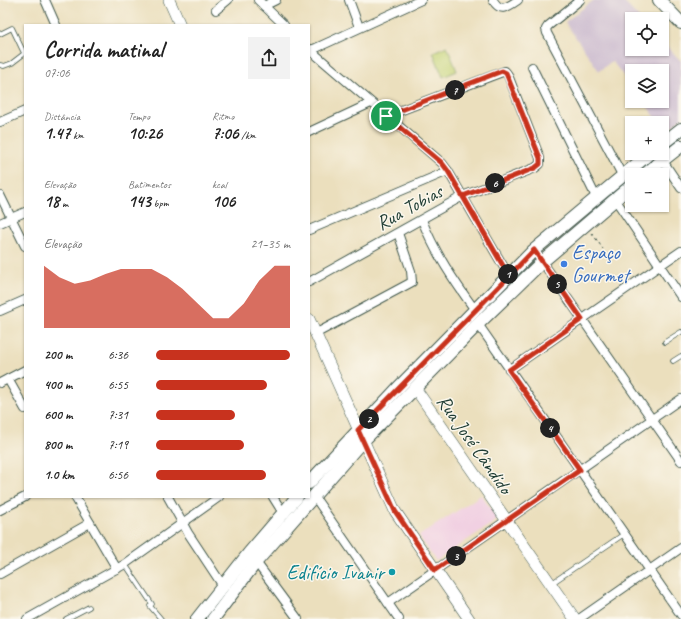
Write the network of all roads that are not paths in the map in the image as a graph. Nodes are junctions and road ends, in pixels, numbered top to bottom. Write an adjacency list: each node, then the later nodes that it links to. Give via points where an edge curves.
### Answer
1 (44, 0): 16 (street)
2 (168, 0): 17 (street)
3 (228, 0): 13 (street)
4 (258, 0): 12 (street)
5 (276, 0): 12 (street)
6 (349, 0): 19 (street)
7 (420, 0): 19 (street)
8 (493, 0): 9 (street, via 503,9)
9 (518, 0)
10 (580, 0): 39 (street, via 546,29)
11 (660, 0): 14 (main road); 15 (main road)
12 (264, 6): 18 (street)
13 (216, 10)
14 (681, 14)
15 (681, 23)
16 (56, 24)
17 (180, 24)
18 (283, 24)
19 (359, 27): 21 (street)
20 (0, 34): 23 (lane, via 12,28)
21 (310, 49)
22 (310, 50): 27 (street)
23 (24, 51)
24 (24, 54): 25 (lane, via 12,63)
25 (0, 65)
26 (532, 66): 44 (street)
27 (371, 103): 29 (street); 32 (street)
28 (24, 111): 30 (street)
29 (386, 116): 38 (street, via 442,163); 43 (street, Rua Tobias, via 502,71 506,73 540,158 540,164)
30 (0, 122)
31 (681, 129): 33 (main road)
32 (310, 132)
33 (669, 138)
34 (681, 146): 36 (main road)
35 (641, 160): 39 (main road)
36 (662, 161): 37 (main road); 40 (street)
37 (653, 168)
38 (448, 171): 43 (street); 50 (street)
39 (622, 175): 44 (main road)
40 (681, 188)
41 (625, 191): 45 (main road)
42 (0, 195): 47 (street)
43 (463, 196): 48 (street, Rua Tobias); 57 (street)
44 (596, 197): 53 (main road)
45 (615, 199): 55 (main road); 56 (street)
46 (24, 212): 47 (street)
47 (11, 218): 49 (street); 52 (street)
48 (422, 220): 51 (street, Rua Tobias); 61 (street, via 443,265)
49 (0, 223)
50 (310, 230)
51 (398, 233): 58 (street, Rua Tobias); 67 (street, via 411,271 412,282)
52 (24, 244)
53 (534, 250): 55 (street); 57 (main road)
54 (681, 251): 56 (street)
55 (542, 262): 63 (street); 65 (main road)
56 (660, 266): 59 (street); 63 (street)
57 (509, 276): 61 (main road)
58 (310, 281)
59 (681, 297)
60 (24, 300): 62 (street)
61 (475, 310): 79 (main road)
62 (0, 311)
63 (582, 319): 71 (street); 78 (street)
64 (310, 322): 67 (street)
65 (478, 324): 71 (street); 75 (main road)
66 (681, 332): 68 (lane)
67 (315, 334): 79 (street)
68 (665, 342)
69 (681, 356): 70 (lane)
70 (673, 361)
71 (509, 370): 81 (street)
72 (24, 371): 73 (street)
73 (8, 379): 74 (street); 77 (street)
74 (0, 383)
75 (415, 388): 79 (main road); 92 (street, Rua José Cândido)
76 (681, 399): 78 (street)
77 (24, 407)
78 (652, 419): 80 (street); 81 (street)
79 (360, 435): 82 (main road); 83 (main road); 100 (street, via 395,511)
80 (681, 461)
81 (580, 470): 92 (street); 95 (street)
82 (310, 482)
83 (314, 496): 97 (main road); 105 (street)
84 (24, 498): 90 (street)
85 (76, 498): 93 (street)
86 (169, 498): 94 (street)
87 (218, 498): 94 (street)
88 (274, 498): 91 (street)
89 (296, 498): 91 (main road)
90 (0, 510)
91 (283, 513): 104 (main road)
92 (506, 521): 100 (street); 103 (street, Rua José Cândido)
93 (90, 523): 99 (street); 102 (street)
94 (183, 524): 98 (street); 104 (street)
95 (624, 534): 101 (street); 103 (lane)
96 (681, 548): 101 (street)
97 (256, 562): 112 (main road); 113 (street)
98 (125, 564): 99 (street); 110 (lane, via 152,604 150,606)
99 (117, 569): 108 (street)
100 (435, 570): 105 (street); 115 (street)
101 (650, 571): 107 (street); 117 (street)
102 (0, 574)
103 (551, 584): 116 (street, Rua José Cândido)
104 (223, 586): 111 (main road)
105 (388, 603): 114 (street)
106 (89, 607): 109 (lane)
107 (681, 615)
108 (27, 619)
109 (66, 619)
110 (161, 619)
111 (198, 619)
112 (213, 619)
113 (298, 619)
114 (399, 619)
115 (469, 619)
116 (575, 619)
117 (579, 619)

